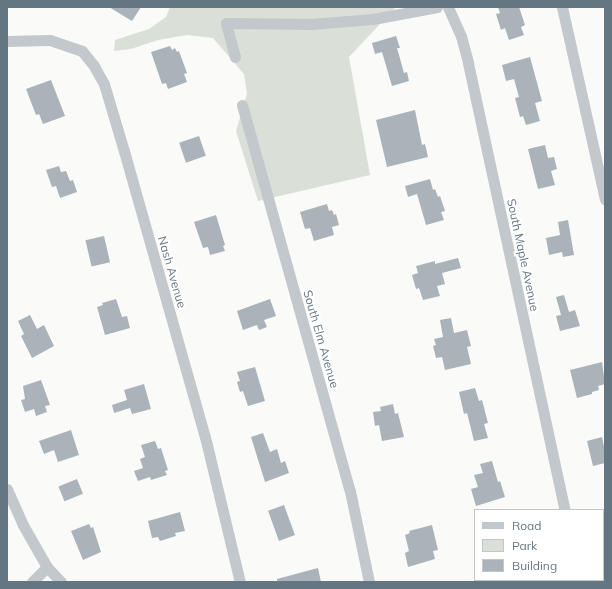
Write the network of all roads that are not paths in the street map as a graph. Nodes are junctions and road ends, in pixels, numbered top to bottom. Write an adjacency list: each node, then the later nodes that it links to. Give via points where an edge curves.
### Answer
1 (437, 7): 5 (street, via 373,19 311,24 226,23)
2 (448, 7): 9 (street, South Maple Avenue, via 468,63)
3 (562, 7): 7 (street)
4 (7, 41): 13 (street, Nash Avenue, via 50,40 82,51 104,84 207,445)
5 (235, 58)
6 (242, 105): 14 (street, South Elm Avenue, via 350,491)
7 (605, 199)
8 (7, 489): 10 (street)
9 (565, 509)
10 (47, 567): 11 (street); 12 (street)
11 (32, 582)
12 (61, 582)
13 (240, 582)
14 (368, 582)

